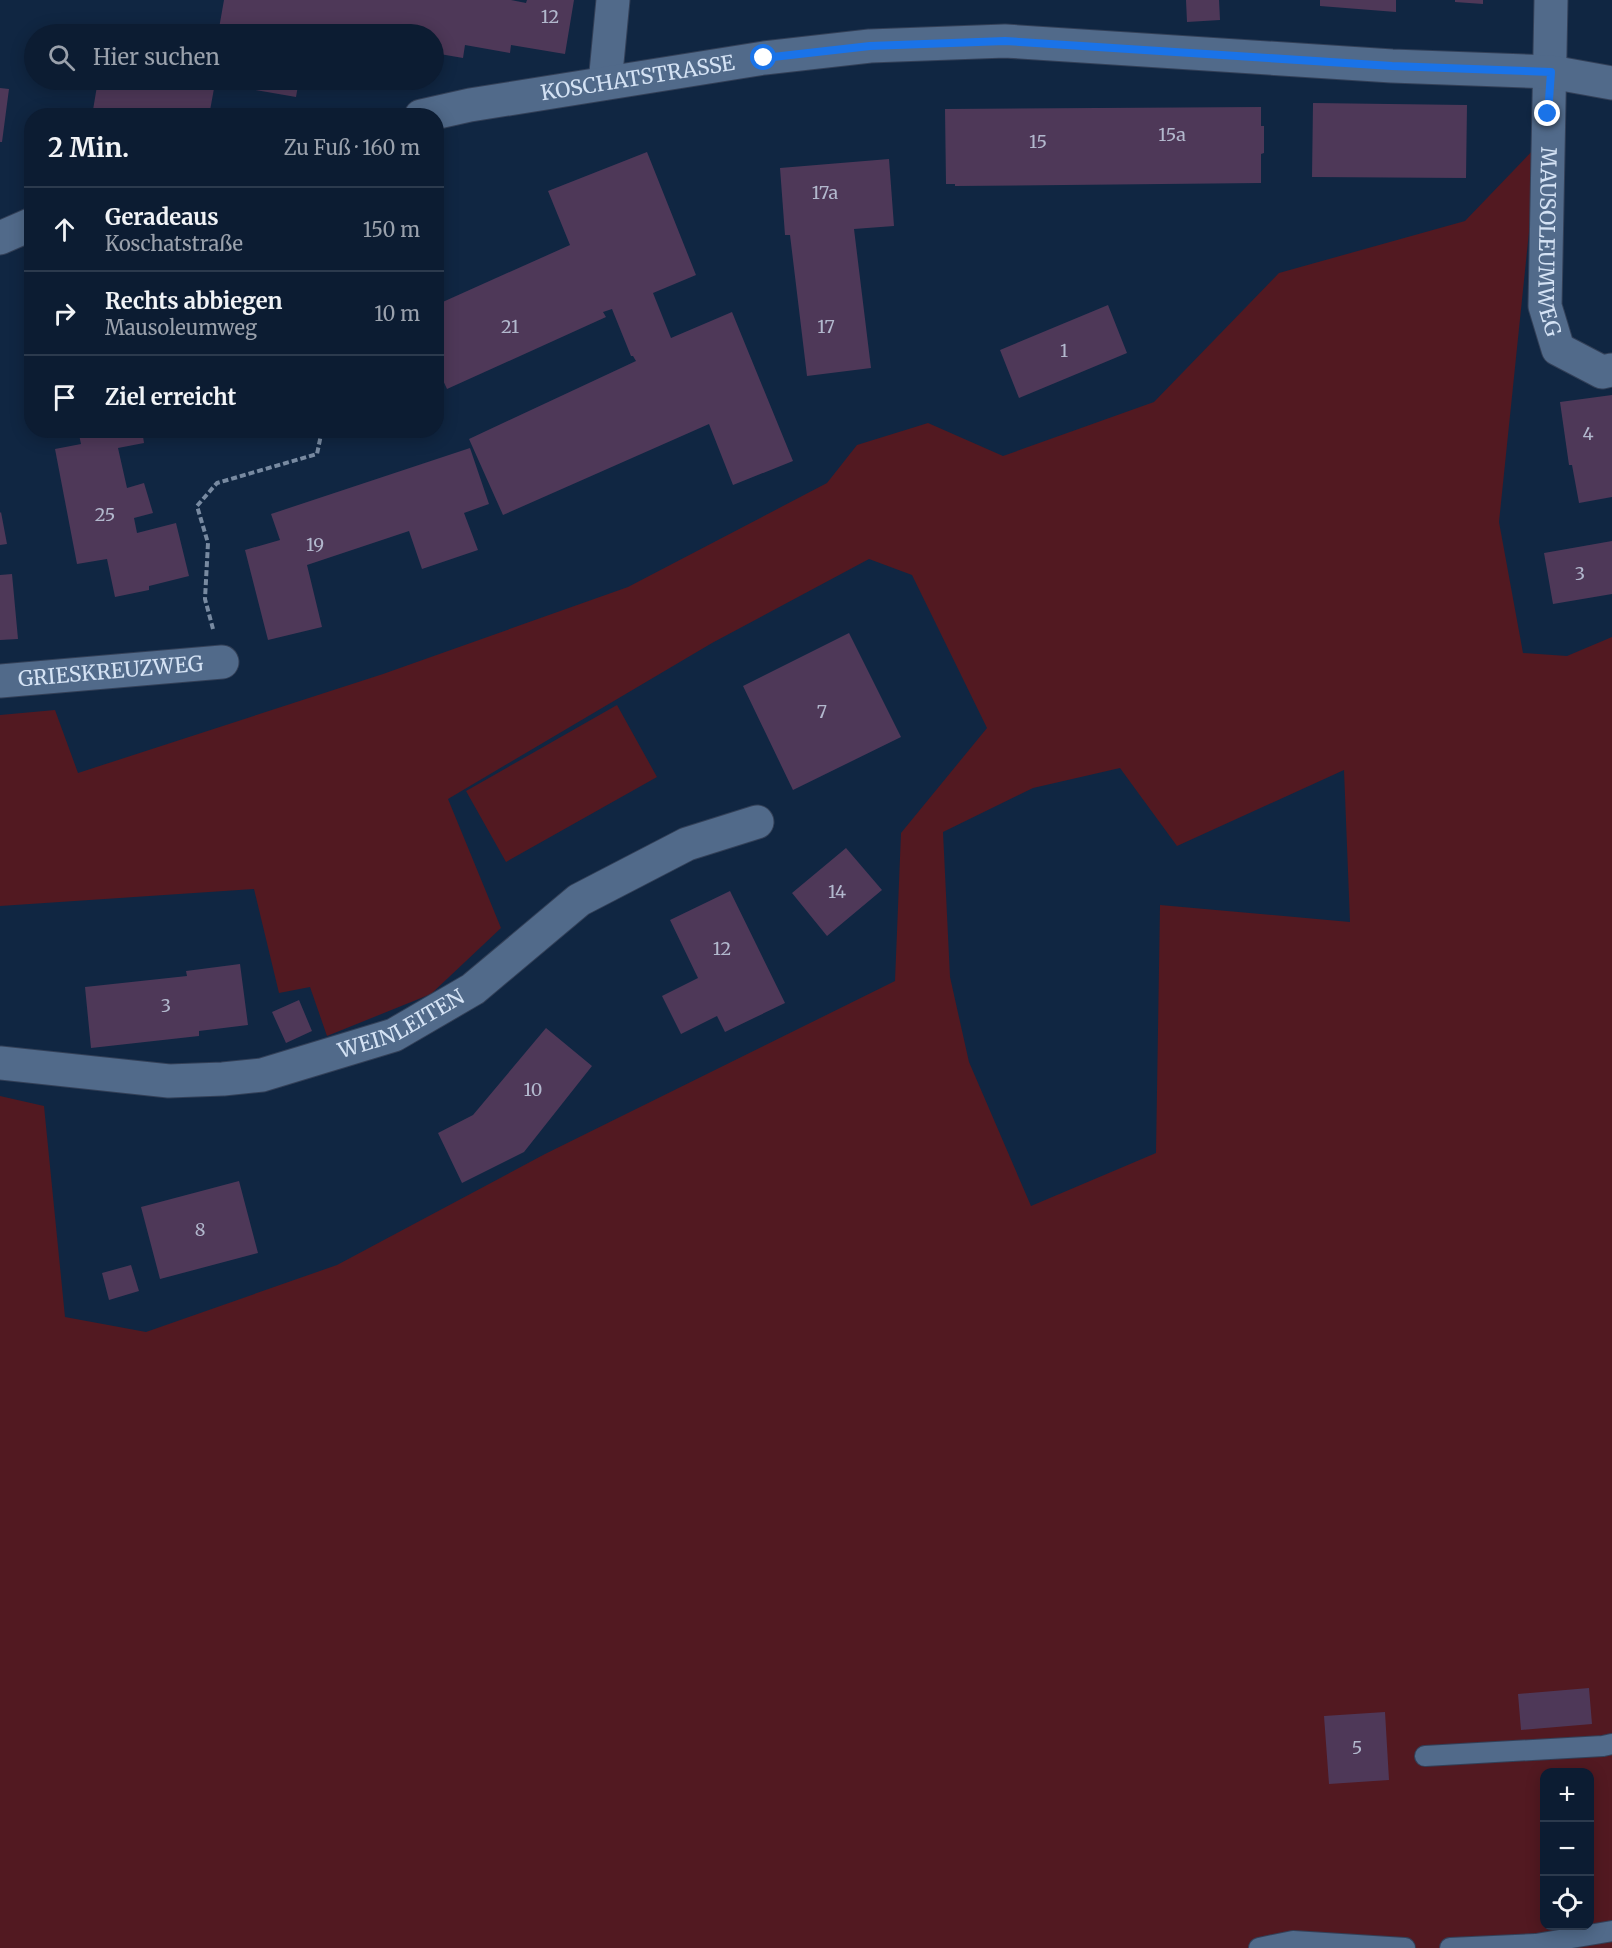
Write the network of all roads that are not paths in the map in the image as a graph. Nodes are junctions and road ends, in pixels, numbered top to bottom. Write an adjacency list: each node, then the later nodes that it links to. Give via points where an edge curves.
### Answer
1 (613, 0): 4 (street)
2 (1551, 0): 3 (street, MAUSOLEUMWEG)
3 (1551, 72): 4 (street, KOSCHATSTRASSE, via 1392,66 1005,41 870,46); 5 (street, KOSCHATSTRASSE); 9 (street, MAUSOLEUMWEG, via 1545,306 1558,349 1602,372)
4 (605, 83): 6 (street, KOSCHATSTRASSE)
5 (1612, 83)
6 (444, 111)
7 (24, 227): 8 (street)
8 (0, 237)
9 (1612, 370)
10 (222, 662): 11 (street, GRIESKREUZWEG)
11 (0, 681)
12 (757, 822): 13 (street, WEINLEITEN, via 687,844 579,900 473,989 394,1035 262,1075 223,1079 169,1081)
13 (0, 1064)
14 (1612, 1744): 15 (lane)
15 (1425, 1756)
16 (1612, 1931): 19 (lane, via 1536,1944)
17 (1259, 1948): 18 (lane, via 1293,1941)
18 (1405, 1948)
19 (1450, 1948)

